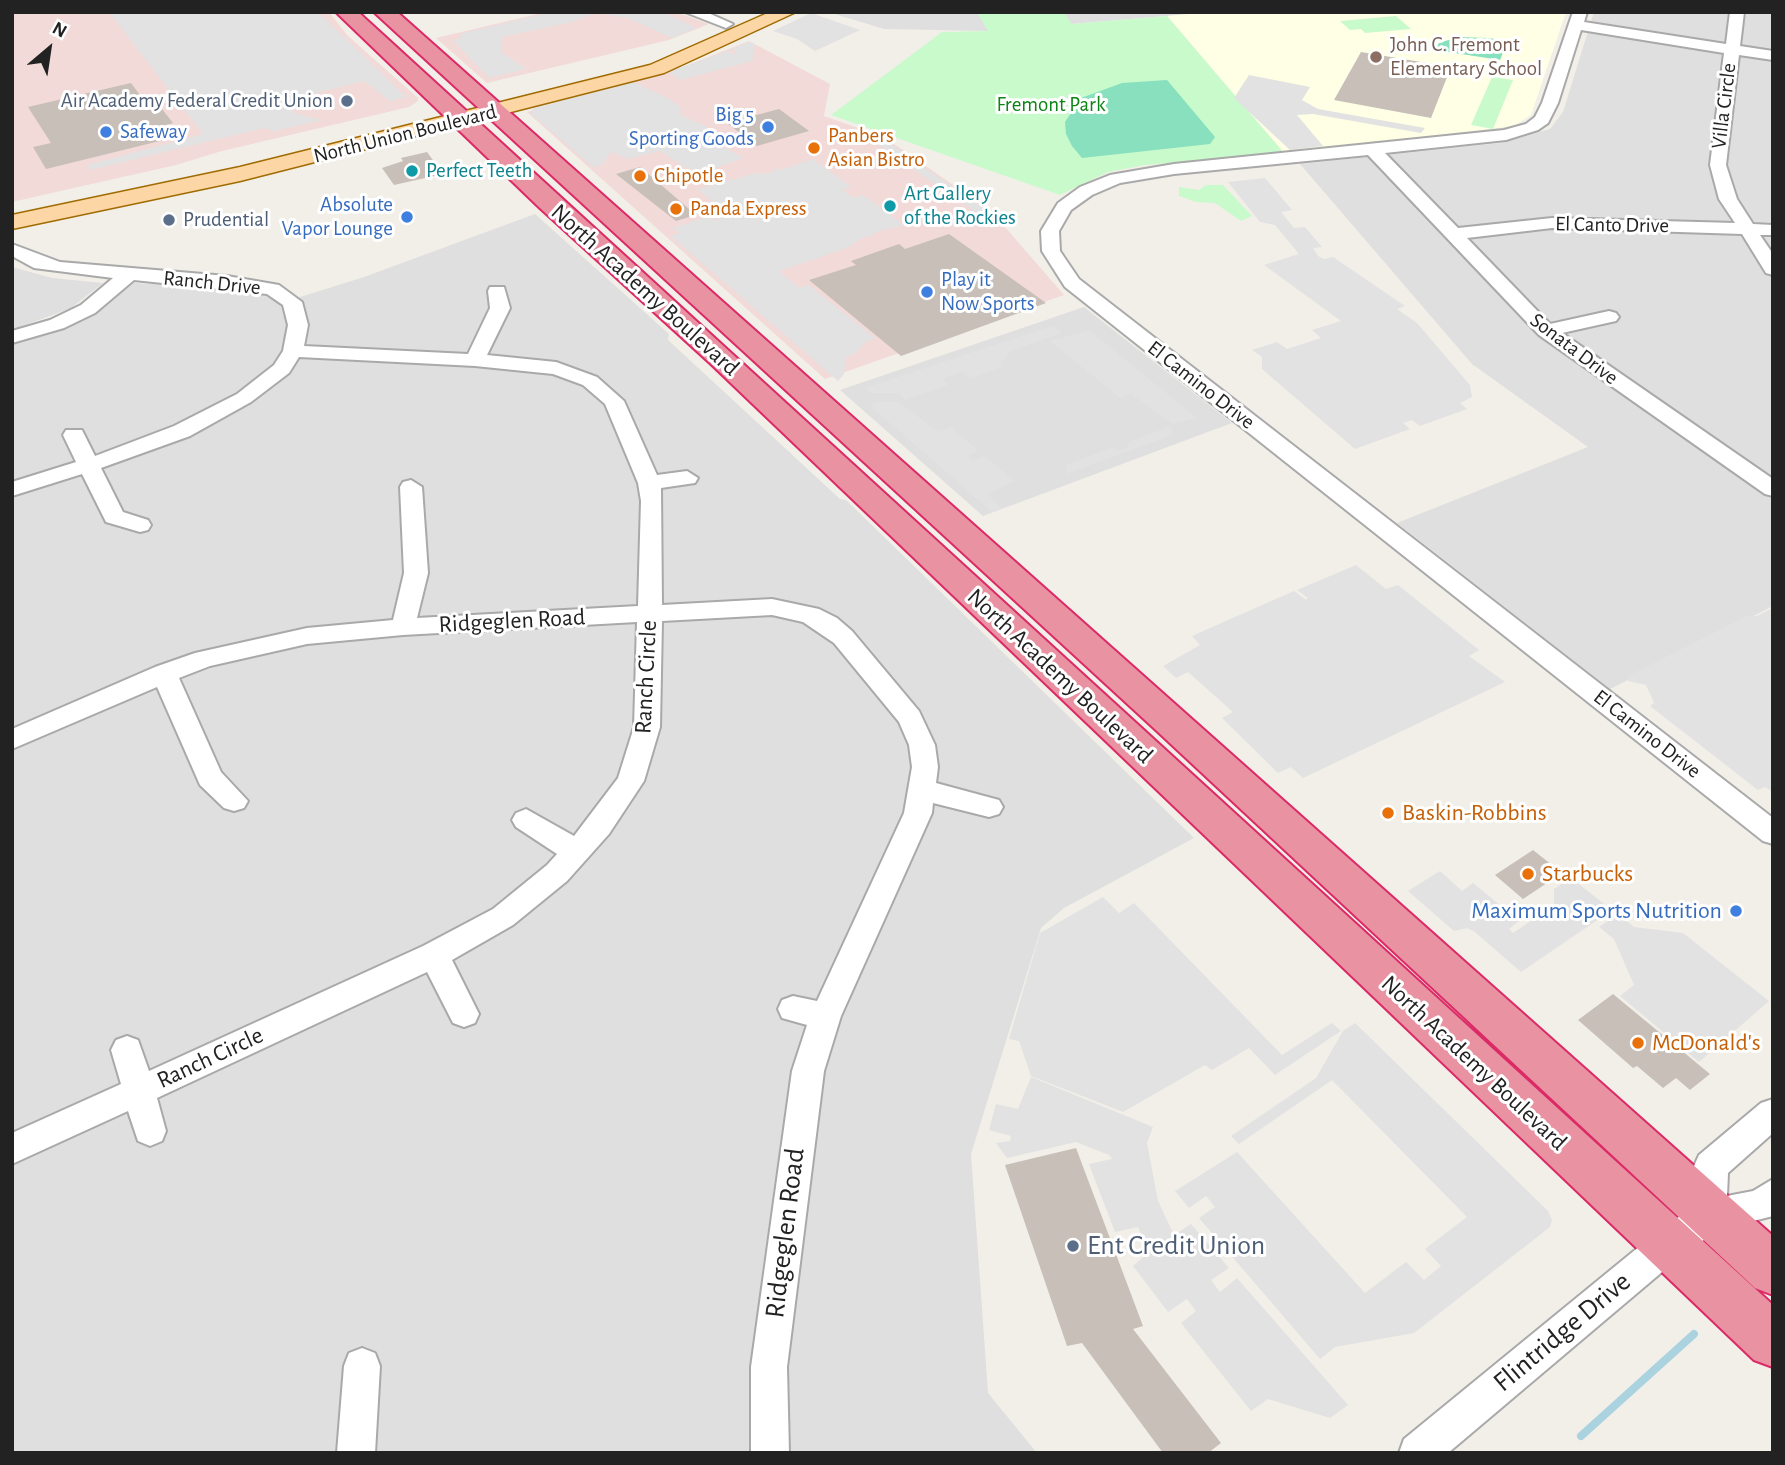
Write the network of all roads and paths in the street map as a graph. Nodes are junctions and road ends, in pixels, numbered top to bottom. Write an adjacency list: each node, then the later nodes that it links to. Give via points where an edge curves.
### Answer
1 (346, 12): 11 (highway, North Academy Boulevard)
2 (384, 12): 11 (highway, North Academy Boulevard)
3 (692, 12): 8 (street)
4 (754, 12): 8 (main road, North Union Boulevard)
5 (787, 12): 11 (main road, North Union Boulevard, via 674,63)
6 (1737, 12): 9 (street, Villa Circle)
7 (1578, 19): 9 (street); 12 (street, via 1545,116)
8 (726, 24): 11 (main road, North Union Boulevard, via 640,56)
9 (1731, 49): 10 (street); 17 (street, Villa Circle, via 1718,165 1728,199)
10 (1773, 56)
11 (470, 108): 15 (main road, North Union Boulevard); 16 (main road, North Union Boulevard, via 240,174); 57 (highway, North Academy Boulevard, via 1181,730); 58 (highway, North Academy Boulevard, via 721,358)
12 (1527, 129): 13 (street); 14 (street, El Camino Drive)
13 (1547, 138)
14 (1372, 149): 19 (street, Sonata Drive); 45 (street, El Camino Drive, via 1116,179 1086,191 1064,207 1050,231 1051,251 1062,273 1088,296)
15 (12, 207)
16 (12, 222)
17 (1744, 229): 18 (street, El Canto Drive); 19 (street, El Canto Drive, via 1552,223); 21 (street, Villa Circle)
18 (1773, 230)
19 (1452, 234): 25 (street, Sonata Drive)
20 (12, 249): 22 (street, Ranch Drive, via 60,268)
21 (1773, 269)
22 (129, 274): 26 (street, via 88,309); 27 (street, Ranch Drive, via 254,285 285,295 297,312 298,332)
23 (497, 291): 28 (street, via 500,308)
24 (1609, 317): 25 (street)
25 (1546, 331): 35 (street, Sonata Drive)
26 (12, 337)
27 (291, 356): 28 (street, Ranch Circle, via 333,361 341,356); 30 (street, via 254,392 209,418)
28 (475, 360): 32 (street, Ranch Circle, via 556,368 590,381 614,401)
29 (74, 435): 30 (street)
30 (90, 465): 34 (street); 36 (street, via 114,517)
31 (687, 478): 32 (street)
32 (649, 483): 37 (street, Ranch Circle, via 653,532)
33 (411, 486): 38 (street, via 416,573)
34 (12, 489)
35 (1773, 489)
36 (140, 525)
37 (649, 613): 38 (street, Ridgeglen Road); 41 (street, Ridgeglen Road, via 772,607 828,624 909,718 922,745); 46 (street, Ranch Circle, via 647,727 640,755 616,805)
38 (403, 627): 39 (street, Ridgeglen Road, via 279,641)
39 (164, 673): 40 (street, Ridgeglen Road); 42 (street, via 209,778)
40 (12, 740)
41 (922, 790): 43 (street); 50 (street, Ridgeglen Road, via 918,813)
42 (234, 801)
43 (989, 807)
44 (526, 820): 46 (street)
45 (1773, 833)
46 (577, 852): 47 (street, Ranch Circle, via 503,917)
47 (434, 955): 49 (street); 52 (street, Ranch Circle)
48 (793, 1009): 50 (street)
49 (464, 1014)
50 (826, 1016): 63 (street, Ridgeglen Road, via 800,1114 769,1367)
51 (127, 1050): 52 (street, Ranch Circle)
52 (139, 1090): 54 (street, Ranch Circle); 55 (street, Ranch Circle)
53 (1773, 1112): 57 (street, via 1711,1166)
54 (150, 1131)
55 (12, 1149)
56 (1773, 1195): 57 (street, Flintridge Drive, via 1761,1205)
57 (1710, 1215): 58 (street, Flintridge Drive); 59 (highway, North Academy Boulevard)
58 (1668, 1244): 60 (highway, North Academy Boulevard); 64 (street, Flintridge Drive)
59 (1773, 1270)
60 (1773, 1341)
61 (362, 1366): 62 (street)
62 (356, 1453)
63 (770, 1453)
64 (1418, 1453)

